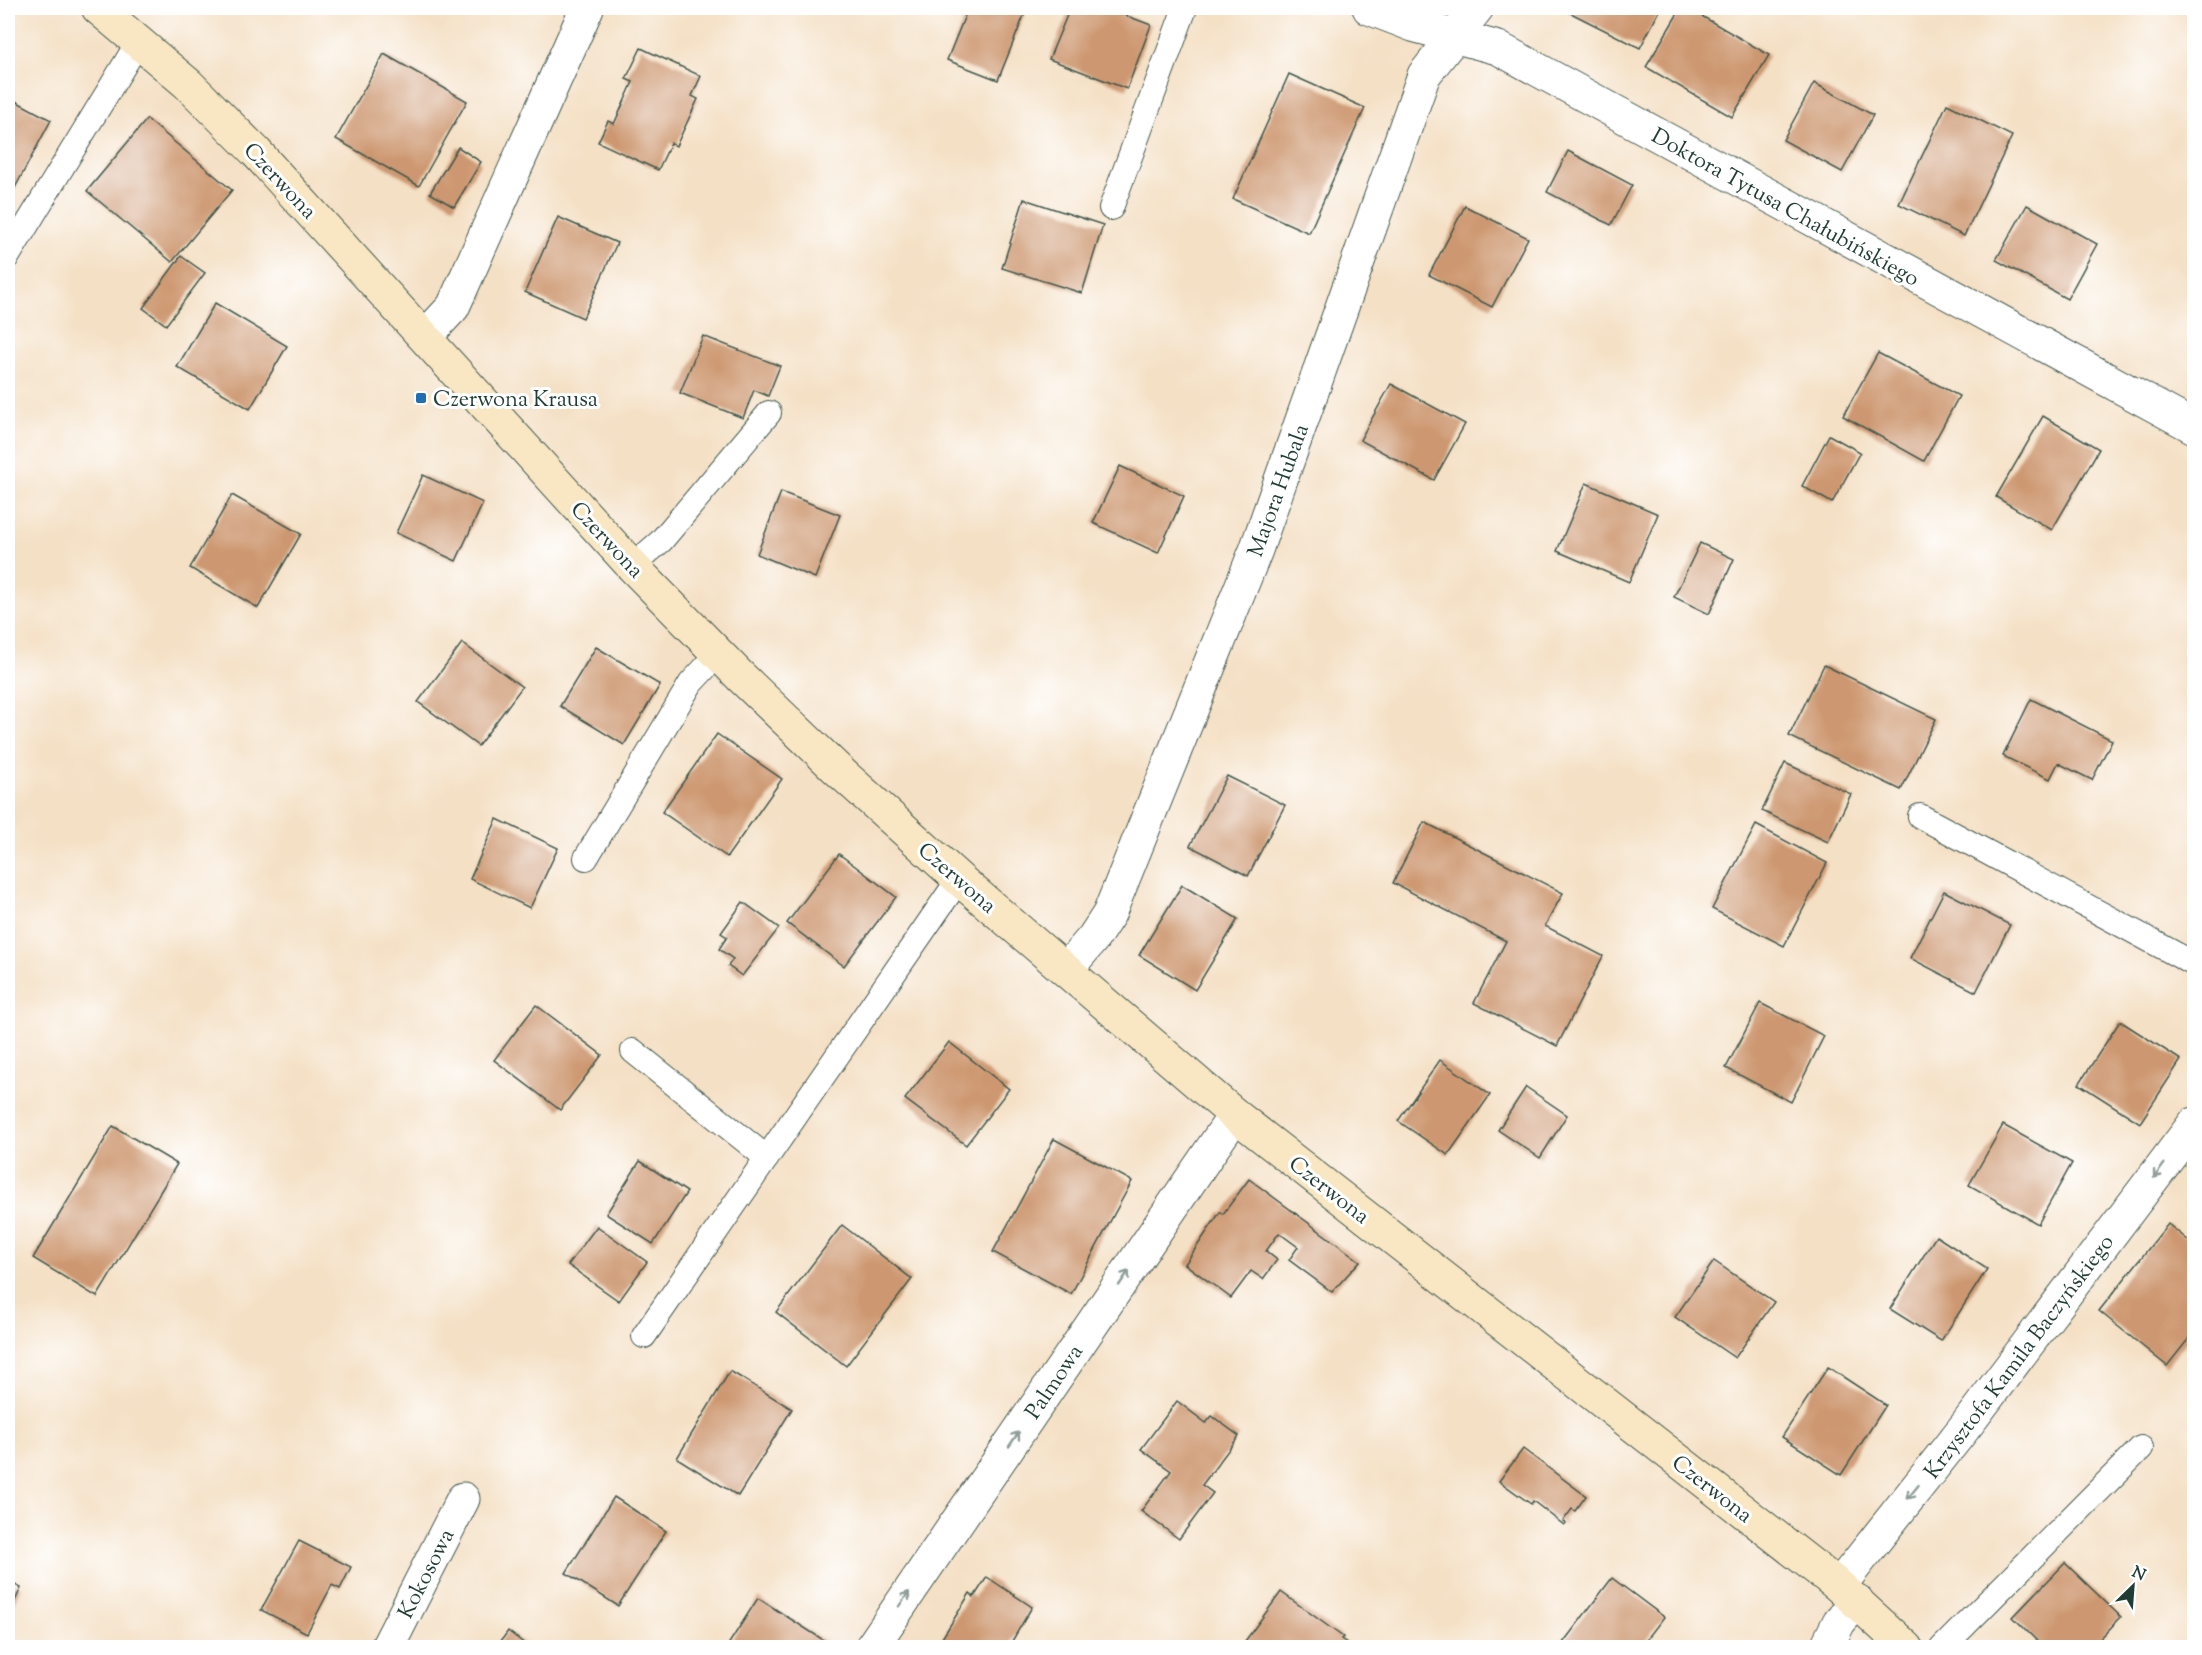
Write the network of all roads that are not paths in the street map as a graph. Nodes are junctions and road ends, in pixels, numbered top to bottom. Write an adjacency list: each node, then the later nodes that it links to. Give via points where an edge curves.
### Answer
1 (99, 8): 7 (street, Czerwona)
2 (587, 8): 10 (street, via 453,307)
3 (1185, 8): 8 (lane)
4 (1369, 8): 6 (street, Doktora Tytusa Chałubińskiego, via 1413,25)
5 (1477, 8): 6 (street, Majora Hubala)
6 (1455, 35): 12 (street, Doktora Tytusa Chałubińskiego, via 1498,48); 19 (street, Majora Hubala, via 1424,75 1256,550 1109,914)
7 (139, 41): 9 (lane); 10 (street, Czerwona, via 256,152)
8 (1111, 208)
9 (8, 256)
10 (425, 337): 13 (street, Czerwona)
11 (769, 413): 13 (lane, via 661,541)
12 (2194, 427)
13 (632, 566): 14 (street, Czerwona)
14 (718, 654): 16 (lane, via 691,683); 17 (street, Czerwona)
15 (1920, 816): 18 (lane)
16 (586, 858)
17 (959, 879): 19 (street, Czerwona); 23 (lane)
18 (2194, 964)
19 (1066, 970): 21 (street, Czerwona)
20 (633, 1051): 23 (lane)
21 (1235, 1115): 27 (street, Czerwona); 29 (street, Palmowa, one-way to 21)
22 (2194, 1124): 27 (street, Krzysztofa Kamila Baczyńskiego, one-way to 27, via 1968,1423)
23 (767, 1158): 24 (lane)
24 (644, 1336)
25 (2141, 1448): 32 (lane)
26 (463, 1499): 28 (street, Kokosowa)
27 (1848, 1593): 30 (street, Krzysztofa Kamila Baczyńskiego); 31 (street, Czerwona)
28 (387, 1647)
29 (871, 1647)
30 (1826, 1647)
31 (1907, 1647)
32 (1942, 1647)

